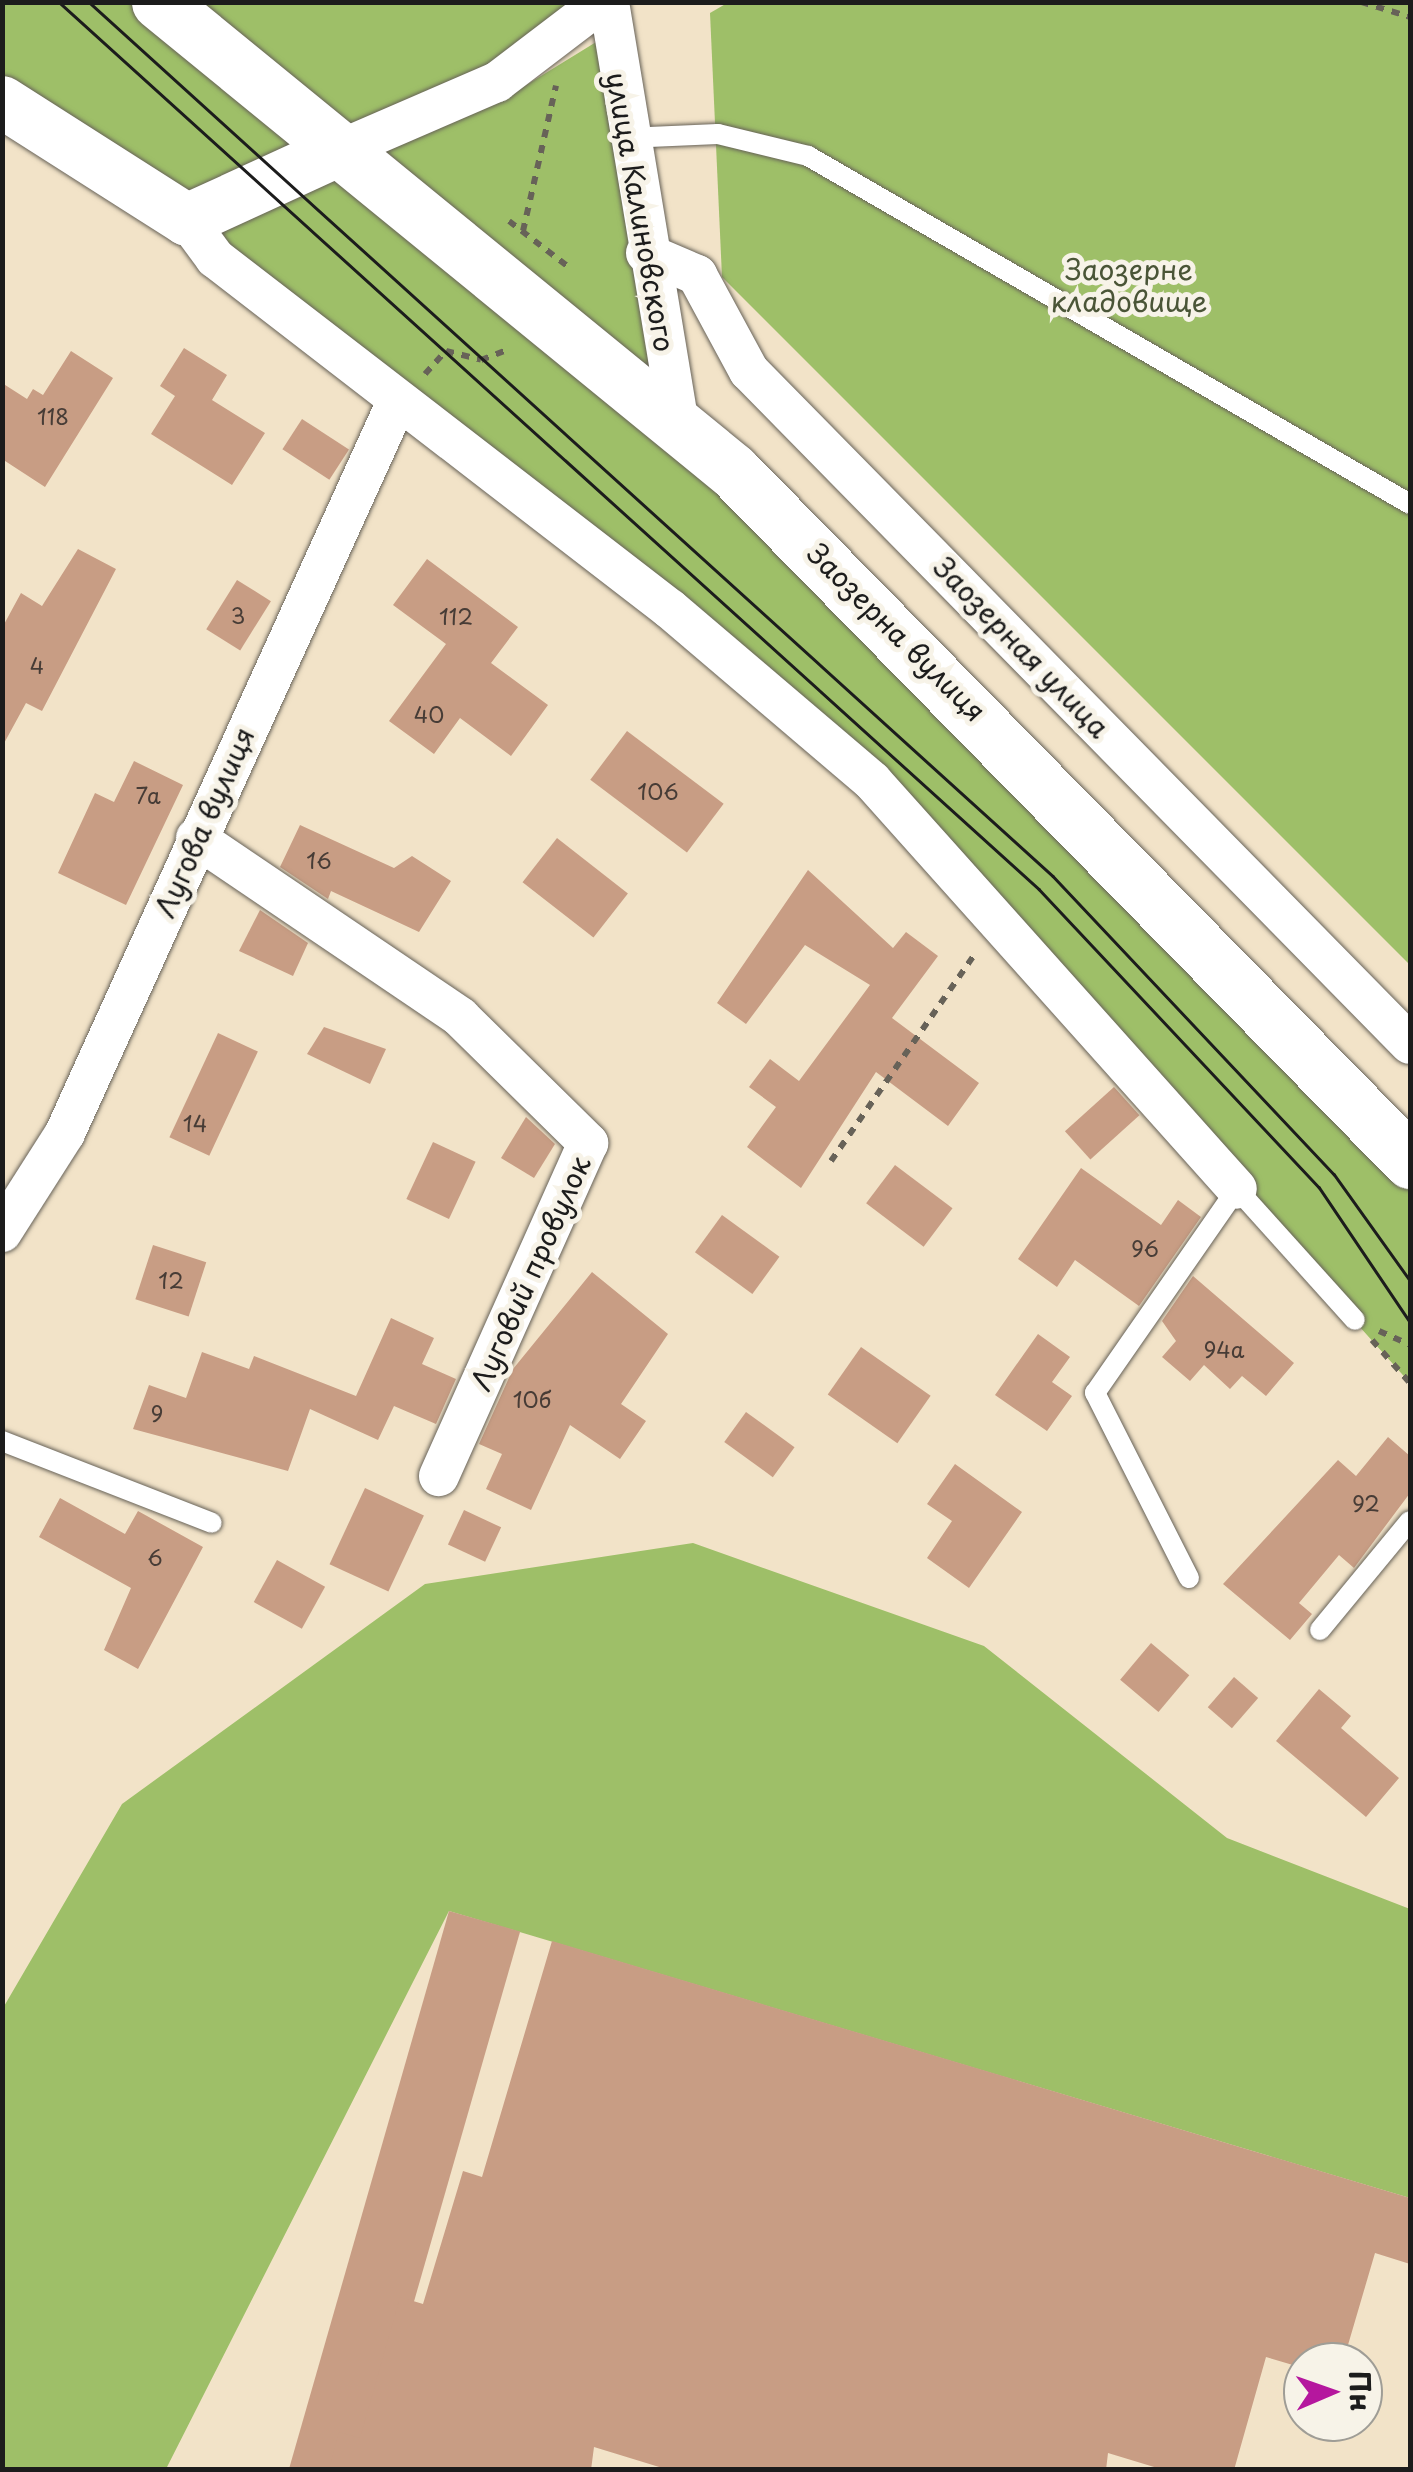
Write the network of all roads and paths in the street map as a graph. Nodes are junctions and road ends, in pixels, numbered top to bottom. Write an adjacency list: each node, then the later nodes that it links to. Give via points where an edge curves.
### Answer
1 (159, 2): 8 (main road, Заозерна вулиця)
2 (605, 2): 5 (street); 7 (street, улица Калиновского)
3 (1361, 2): 4 (path)
4 (1410, 17)
5 (568, 37): 8 (street, via 497,82); 10 (path)
6 (2, 102): 9 (street)
7 (624, 138): 11 (street, улица Калиновского); 15 (lane, via 718,134 850,176)
8 (342, 150): 9 (street); 14 (main road, Заозерна вулиця)
9 (187, 220): 13 (street, via 215,258)
10 (523, 231)
11 (646, 252): 14 (street, улица Калиновского); 18 (street, Заозерная улица, via 698,275 749,371)
12 (515, 346): 13 (path, via 481,360 446,351)
13 (396, 406): 16 (street, Лугова вулиця); 17 (street, via 670,609 872,781)
14 (678, 421): 19 (main road, Заозерна вулиця, via 995,729)
15 (1410, 504)
16 (196, 838): 22 (street, Лугова вулиця, via 65,1133); 26 (street, Луговий провулок, via 460,1018 588,1143)
17 (998, 922): 20 (path); 21 (street)
18 (1410, 1044)
19 (1410, 1160)
20 (831, 1162)
21 (1237, 1189): 23 (lane); 29 (lane, via 1095,1394)
22 (2, 1232)
23 (1355, 1320): 24 (path)
24 (1410, 1383)
25 (2, 1442): 27 (lane)
26 (439, 1476)
27 (212, 1522)
28 (1410, 1522): 30 (lane)
29 (1190, 1578)
30 (1320, 1630)

